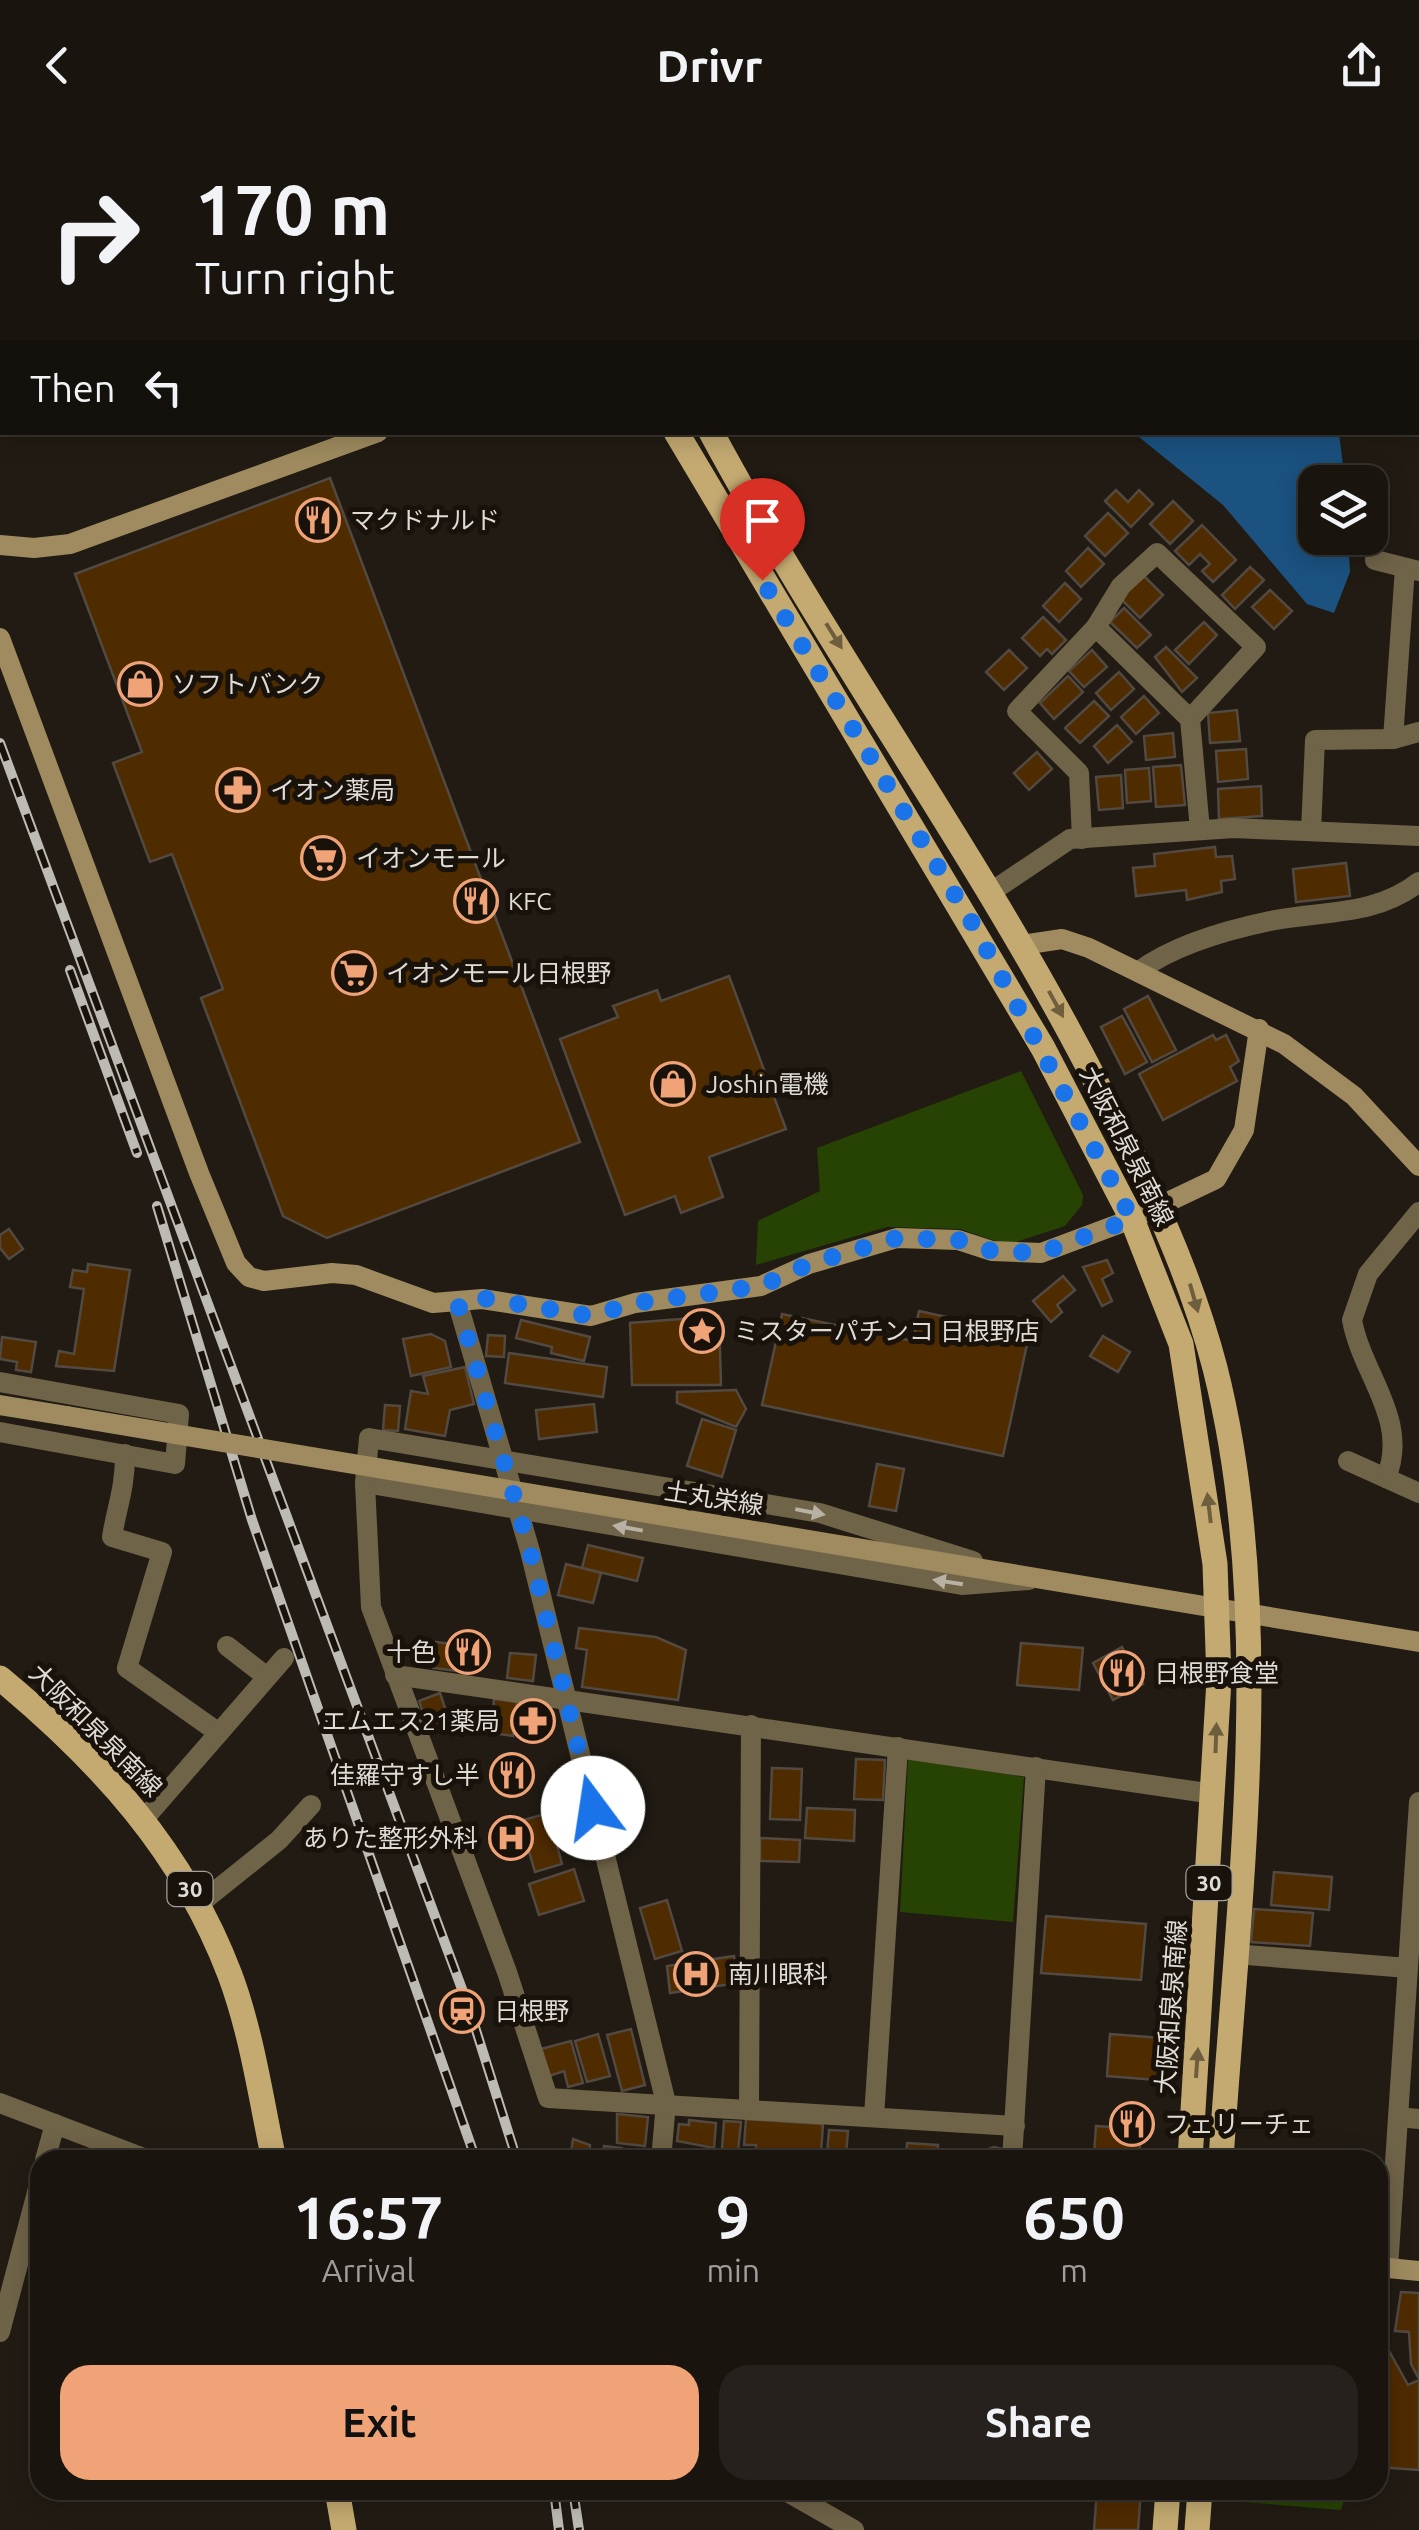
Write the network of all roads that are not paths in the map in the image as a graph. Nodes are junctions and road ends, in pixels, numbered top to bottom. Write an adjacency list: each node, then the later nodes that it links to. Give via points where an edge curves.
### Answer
1 (370, 435): 4 (street, via 70,544)
2 (678, 435): 24 (main road, 大阪和泉泉南線 / 30, via 974,926)
3 (713, 435): 17 (main road, 大阪和泉泉南線 / 30, one-way to 17)
4 (0, 545)
5 (1375, 560): 6 (street)
6 (1412, 570): 11 (street)
7 (1096, 627): 9 (street); 9 (street, via 1121,586 1156,553 1256,646); 15 (street, via 1017,711 1078,773)
8 (0, 638): 25 (street, via 236,1263 264,1281 356,1275 419,1299)
9 (1190, 719): 12 (street)
10 (1419, 732): 11 (street)
11 (1393, 739): 13 (street, via 1316,740)
12 (1200, 830): 13 (street); 15 (street)
13 (1310, 831): 14 (street)
14 (1419, 836)
15 (1082, 839): 17 (street, via 1070,839)
16 (1419, 882): 19 (street, via 1374,908 1270,921 1160,955)
17 (991, 892): 18 (main road, 大阪和泉泉南線 / 30)
18 (1022, 945): 19 (street, via 1062,939); 22 (main road, 大阪和泉泉南線 / 30, one-way to 22)
19 (1139, 971): 20 (street)
20 (1259, 1030): 21 (street, via 1332,1077); 22 (street, via 1249,1111 1233,1156 1216,1179)
21 (1419, 1166)
22 (1158, 1208): 24 (street); 39 (main road, 大阪和泉泉南線 / 30, one-way to 39, via 1216,1371)
23 (1419, 1212): 32 (street, via 1368,1274 1352,1320 1392,1420)
24 (1132, 1219): 25 (street, via 1041,1253 897,1238 761,1286 635,1303 591,1316 482,1298); 38 (main road, 大阪和泉泉南線 / 30, one-way to 24, via 1208,1498 1181,1344)
25 (458, 1304): 30 (street)
26 (0, 1382): 29 (street, via 179,1414 175,1464)
27 (0, 1405): 36 (street, 土丸栄線, bridge)
28 (0, 1432): 29 (street)
29 (125, 1454): 48 (street, via 125,1493 112,1538 162,1552 127,1668)
30 (500, 1460): 33 (street, via 368,1438); 35 (street); 36 (street, one-way to 36, via 820,1513)
31 (1348, 1461): 32 (street)
32 (1386, 1478): 34 (street)
33 (365, 1484): 35 (street); 43 (street, via 371,1608)
34 (1419, 1493)
35 (516, 1510): 37 (street, one-way to 35, via 962,1585); 46 (street)
36 (999, 1570): 37 (street, 土丸栄線)
37 (1045, 1578): 38 (street, 土丸栄線)
38 (1215, 1606): 39 (street, 土丸栄線); 51 (main road, 大阪和泉泉南線 / 30, one-way to 38)
39 (1248, 1613): 40 (street, 土丸栄線); 57 (main road, 大阪和泉泉南線 / 30)
40 (1419, 1642)
41 (228, 1646): 44 (street)
42 (284, 1658): 44 (street)
43 (395, 1675): 46 (street); 60 (street, via 548,2098)
44 (267, 1677): 48 (street)
45 (0, 1678): 55 (main road, 大阪和泉泉南線 / 30, via 68,1737)
46 (566, 1698): 47 (street); 60 (street)
47 (750, 1725): 49 (street); 61 (street)
48 (219, 1733): 55 (street)
49 (898, 1747): 50 (street); 62 (street)
50 (1036, 1767): 51 (street); 65 (street)
51 (1214, 1794): 71 (main road, 大阪和泉泉南線 / 30, one-way to 51)
52 (1419, 1802): 54 (street)
53 (311, 1805): 56 (street, via 280,1840)
54 (1419, 1818): 58 (street)
55 (144, 1819): 56 (main road, 大阪和泉泉南線 / 30)
56 (198, 1905): 68 (main road, 大阪和泉泉南線 / 30, via 241,2010)
57 (1234, 1954): 58 (street); 72 (main road, 大阪和泉泉南線 / 30)
58 (1408, 1968): 63 (street)
59 (0, 2103): 64 (street)
60 (666, 2103): 61 (street); 69 (street)
61 (749, 2108): 62 (street)
62 (874, 2117): 65 (street)
63 (1409, 2118): 74 (street)
64 (55, 2124): 66 (street); 67 (street)
65 (1015, 2126): 70 (street)
66 (48, 2150)
67 (123, 2150)
68 (272, 2150)
69 (662, 2150)
70 (1013, 2150)
71 (1191, 2150)
72 (1222, 2150)
73 (30, 2218): 77 (street)
74 (1388, 2239)
75 (1388, 2268): 76 (street)
76 (1419, 2271)
77 (0, 2332)
78 (338, 2500): 82 (main road)
79 (802, 2500): 83 (street)
80 (1168, 2500): 84 (main road)
81 (1200, 2500): 85 (main road)
82 (344, 2530)
83 (854, 2530)
84 (1166, 2530)
85 (1198, 2530)

